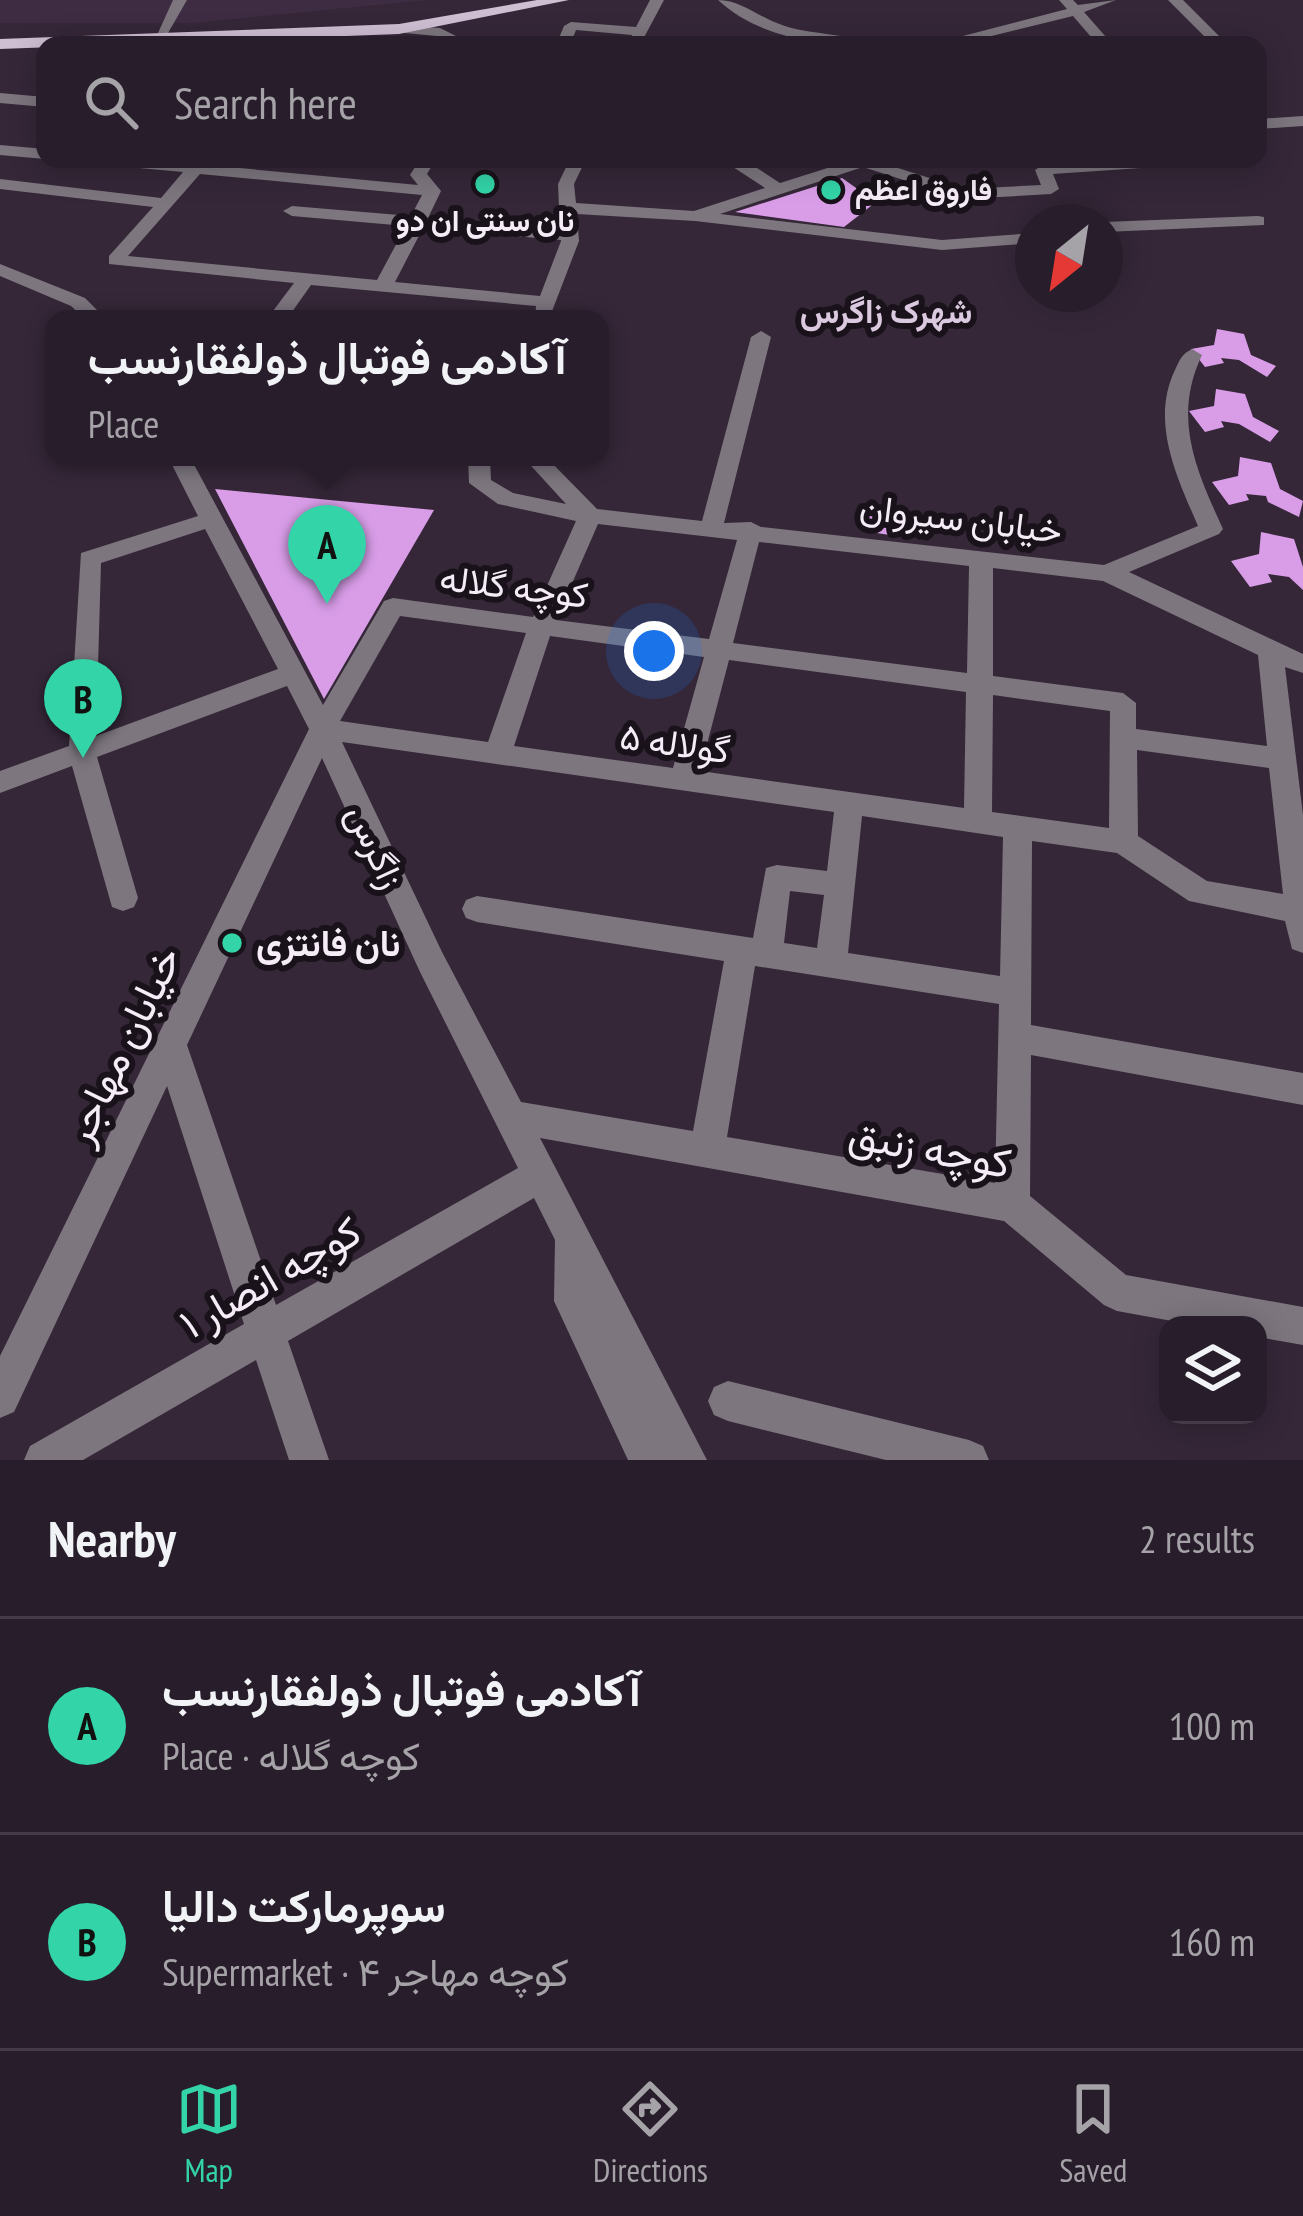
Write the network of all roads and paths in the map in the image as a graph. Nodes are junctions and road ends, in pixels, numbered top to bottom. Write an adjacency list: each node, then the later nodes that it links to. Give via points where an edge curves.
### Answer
1 (196, 0): 8 (street)
2 (523, 0): 13 (main road, via 427,19)
3 (562, 0): 10 (main road)
4 (725, 0): 21 (street, via 745,17)
5 (1109, 0): 9 (street)
6 (1175, 0): 24 (street)
7 (651, 3): 20 (street)
8 (178, 4): 12 (street)
9 (1070, 5): 22 (street); 23 (street)
10 (466, 20): 11 (main road); 17 (street)
11 (399, 29): 13 (main road); 16 (street)
12 (163, 30): 13 (main road); 14 (main road)
13 (274, 31): 15 (main road)
14 (0, 34)
15 (169, 36)
16 (445, 36)
17 (457, 36)
18 (567, 36): 19 (street, via 571,26)
19 (625, 36)
20 (637, 36)
21 (801, 36)
22 (978, 36)
23 (1098, 36)
24 (1212, 36)
25 (36, 42): 26 (main road)
26 (0, 44)
27 (0, 98): 28 (street)
28 (36, 101)
29 (1303, 121): 30 (street)
30 (1267, 123)
31 (0, 150): 32 (street)
32 (36, 153)
33 (196, 168): 46 (street)
34 (235, 168): 44 (street)
35 (422, 168): 44 (street, via 418,175)
36 (574, 168): 47 (street, via 566,184)
37 (746, 168): 43 (street)
38 (843, 168): 43 (street)
39 (890, 168): 45 (street)
40 (1056, 168): 45 (street, via 1042,170 1052,189)
41 (952, 171): 45 (street)
42 (0, 184): 46 (street)
43 (778, 189): 49 (street)
44 (434, 191): 51 (street)
45 (963, 194)
46 (164, 202): 56 (street, via 115,260)
47 (570, 208): 49 (street); 53 (street)
48 (292, 211): 51 (street)
49 (695, 216): 54 (street, via 942,245)
50 (1258, 221): 52 (street)
51 (420, 223): 53 (street); 57 (street)
52 (1123, 225)
53 (570, 236): 61 (street)
54 (1015, 239)
55 (0, 269): 58 (street)
56 (306, 279): 57 (street); 59 (street)
57 (382, 287): 60 (street)
58 (86, 310)
59 (284, 310)
60 (537, 310)
61 (544, 310)
62 (760, 337): 69 (street)
63 (1192, 356): 72 (street, via 1176,382 1172,415 1210,529)
64 (183, 466): 68 (street, زاگرس)
65 (479, 466): 67 (street, خیابان سیروان, via 480,483 506,499)
66 (543, 466): 67 (street)
67 (590, 515): 69 (street, خیابان سیروان); 73 (street)
68 (210, 520): 77 (street, زاگرس); 81 (street, via 88,559)
69 (712, 526): 70 (street, خیابان سیروان)
70 (751, 530): 71 (street, خیابان سیروان); 74 (street)
71 (982, 556): 72 (street, خیابان سیروان); 78 (street)
72 (1106, 572): 75 (street, خیابان سیروان, via 1156,589)
73 (541, 626): 74 (street, کوچه گلاله); 79 (street, کوچه گلاله, via 393,607); 82 (street)
74 (718, 650): 78 (street, کوچه گلاله); 84 (street)
75 (1270, 652): 76 (street, خیابان سیروان); 83 (street)
76 (1303, 664)
77 (290, 675): 79 (street, زاگرس); 81 (street)
78 (980, 684): 80 (street, کوچه گلاله, via 1123,703); 87 (street)
79 (322, 729): 82 (street, گولاله ۵); 98 (street, خیابان مهاجر); 100 (street, زاگرس)
80 (1123, 738): 83 (street); 89 (street)
81 (82, 752): 85 (street); 91 (street)
82 (498, 754): 84 (street, گولاله ۵)
83 (1290, 773): 93 (street)
84 (683, 781): 86 (street, گولاله ۵)
85 (0, 782)
86 (849, 804): 87 (street, گولاله ۵); 90 (street)
87 (978, 822): 88 (street, گولاله ۵)
88 (1018, 828): 89 (street, گولاله ۵); 96 (street)
89 (1123, 842): 93 (street, via 1200,892)
90 (840, 884): 94 (street, via 777,878); 95 (street)
91 (123, 898)
92 (477, 909): 94 (street)
93 (1302, 920)
94 (754, 952): 95 (street); 101 (street)
95 (831, 964): 96 (street)
96 (1012, 992): 97 (street)
97 (1012, 1037): 99 (street); 103 (street)
98 (171, 1047): 106 (street); 107 (street, خیابان مهاجر)
99 (1303, 1089)
100 (513, 1118): 101 (street, کوچه زنبق); 102 (street, زاگرس)
101 (707, 1152): 103 (street, کوچه زنبق)
102 (542, 1174): 104 (street, زاگرس); 106 (street, کوچه انصار ۱)
103 (1012, 1204): 105 (street, کوچه زنبق, via 1117,1292)
104 (573, 1235): 111 (street, زاگرس, via 573,1300); 112 (street, زاگرس)
105 (1303, 1326)
106 (266, 1331): 109 (street, کوچه انصار ۱); 110 (street)
107 (0, 1398)
108 (728, 1402): 113 (street)
109 (44, 1460)
110 (309, 1460)
111 (650, 1460)
112 (687, 1460)
113 (969, 1460)

